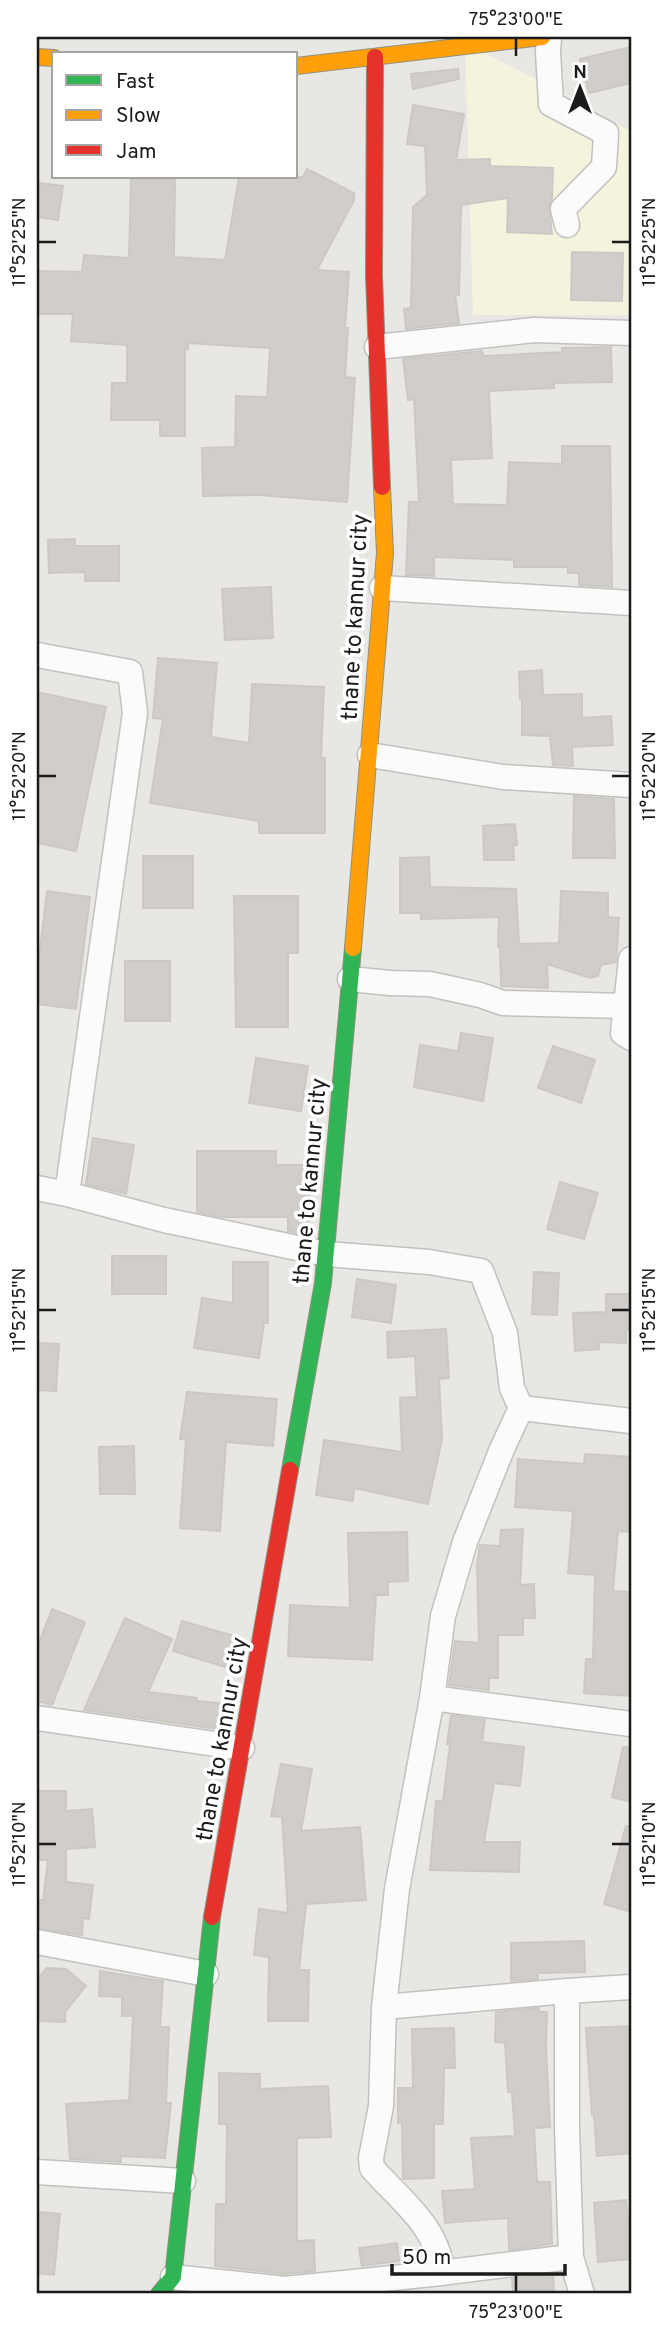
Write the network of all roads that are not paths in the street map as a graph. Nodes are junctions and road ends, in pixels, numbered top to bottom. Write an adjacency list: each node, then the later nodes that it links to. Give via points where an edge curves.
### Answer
1 (374, 37): 4 (main road, thane to kannur city)
2 (542, 37): 4 (main road)
3 (549, 37): 6 (street, via 551,104 606,133 604,167 563,208)
4 (375, 57): 5 (main road); 8 (main road, thane to kannur city)
5 (298, 66)
6 (567, 225)
7 (631, 333): 8 (street, via 534,330)
8 (377, 347): 9 (main road, thane to kannur city, via 385,553)
9 (382, 589): 10 (street); 12 (main road, thane to kannur city)
10 (631, 603)
11 (37, 655): 19 (street, via 130,671 135,713)
12 (370, 755): 13 (street, via 503,777); 15 (main road, thane to kannur city)
13 (631, 785)
14 (631, 960): 16 (street)
15 (350, 979): 16 (street, via 430,984 503,1003); 20 (main road, thane to kannur city)
16 (625, 1006): 17 (street, via 623,1033)
17 (631, 1038)
18 (37, 1188): 19 (street)
19 (67, 1194): 20 (street)
20 (326, 1254): 21 (street, via 481,1271 505,1333 512,1388); 26 (main road, thane to kannur city)
21 (521, 1408): 22 (street); 23 (street, via 465,1542 443,1616)
22 (631, 1421)
23 (432, 1698): 25 (street); 31 (street, via 397,1889)
24 (37, 1718): 26 (street)
25 (631, 1724)
26 (242, 1748): 28 (main road, thane to kannur city)
27 (37, 1942): 28 (street)
28 (206, 1974): 33 (main road, thane to kannur city)
29 (631, 1987): 30 (street)
30 (567, 1990): 31 (street); 34 (street)
31 (384, 2007): 35 (street, via 381,2105 372,2168 432,2236 441,2256)
32 (37, 2172): 33 (street)
33 (183, 2181): 36 (main road, thane to kannur city)
34 (571, 2257): 35 (street); 37 (street)
35 (435, 2280): 36 (street, via 285,2289)
36 (166, 2286)
37 (582, 2294)

